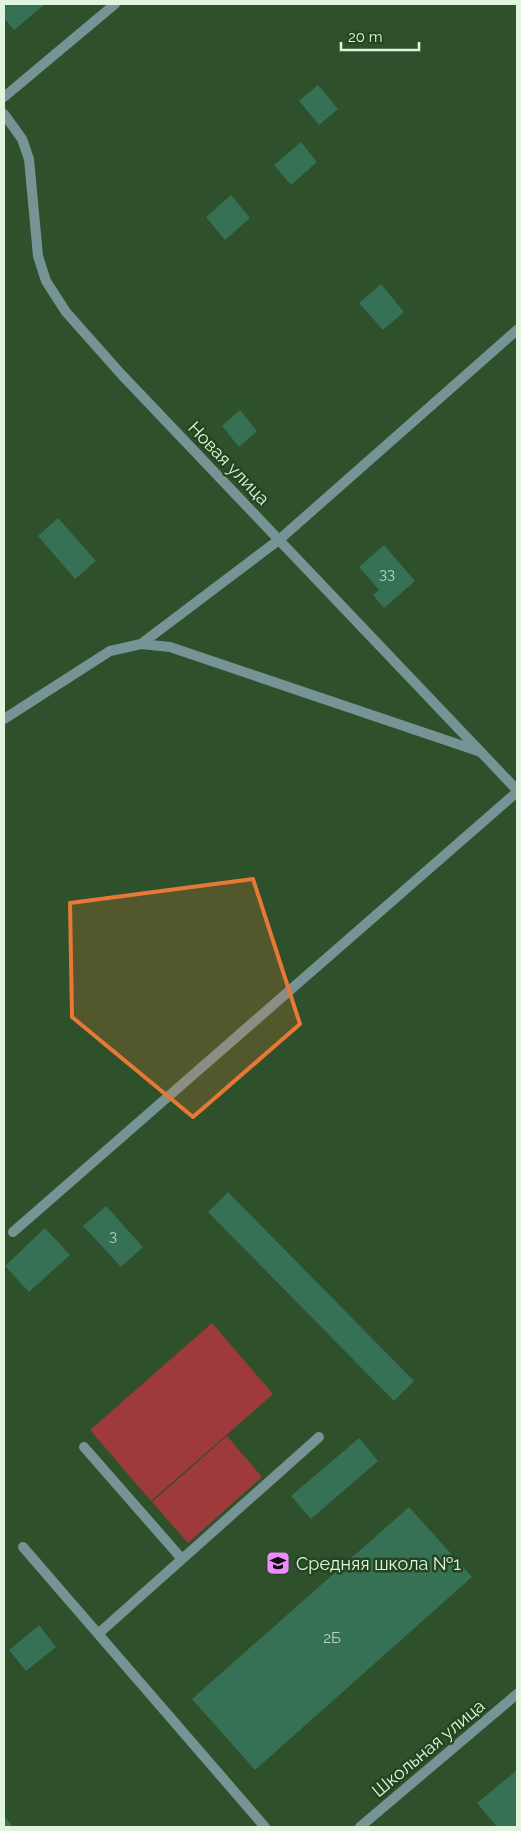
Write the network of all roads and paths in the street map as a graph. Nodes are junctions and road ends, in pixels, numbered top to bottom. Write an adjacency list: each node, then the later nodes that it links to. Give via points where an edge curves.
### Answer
1 (115, 4): 2 (street)
2 (4, 97)
3 (4, 114): 5 (street, Новая улица, via 22,139 29,159 38,256 46,281 66,312 121,374)
4 (517, 330): 5 (street)
5 (280, 539): 6 (street); 8 (street, Новая улица)
6 (141, 644): 7 (street, via 110,651); 8 (street, via 170,647)
7 (4, 719)
8 (482, 752): 9 (street, Новая улица)
9 (517, 791): 10 (street)
10 (13, 1232)
11 (319, 1437): 14 (street)
12 (84, 1447): 14 (street)
13 (23, 1548): 15 (street)
14 (182, 1559): 15 (street)
15 (98, 1634): 17 (street)
16 (517, 1694): 18 (street, Школьная улица)
17 (265, 1827)
18 (360, 1827)

